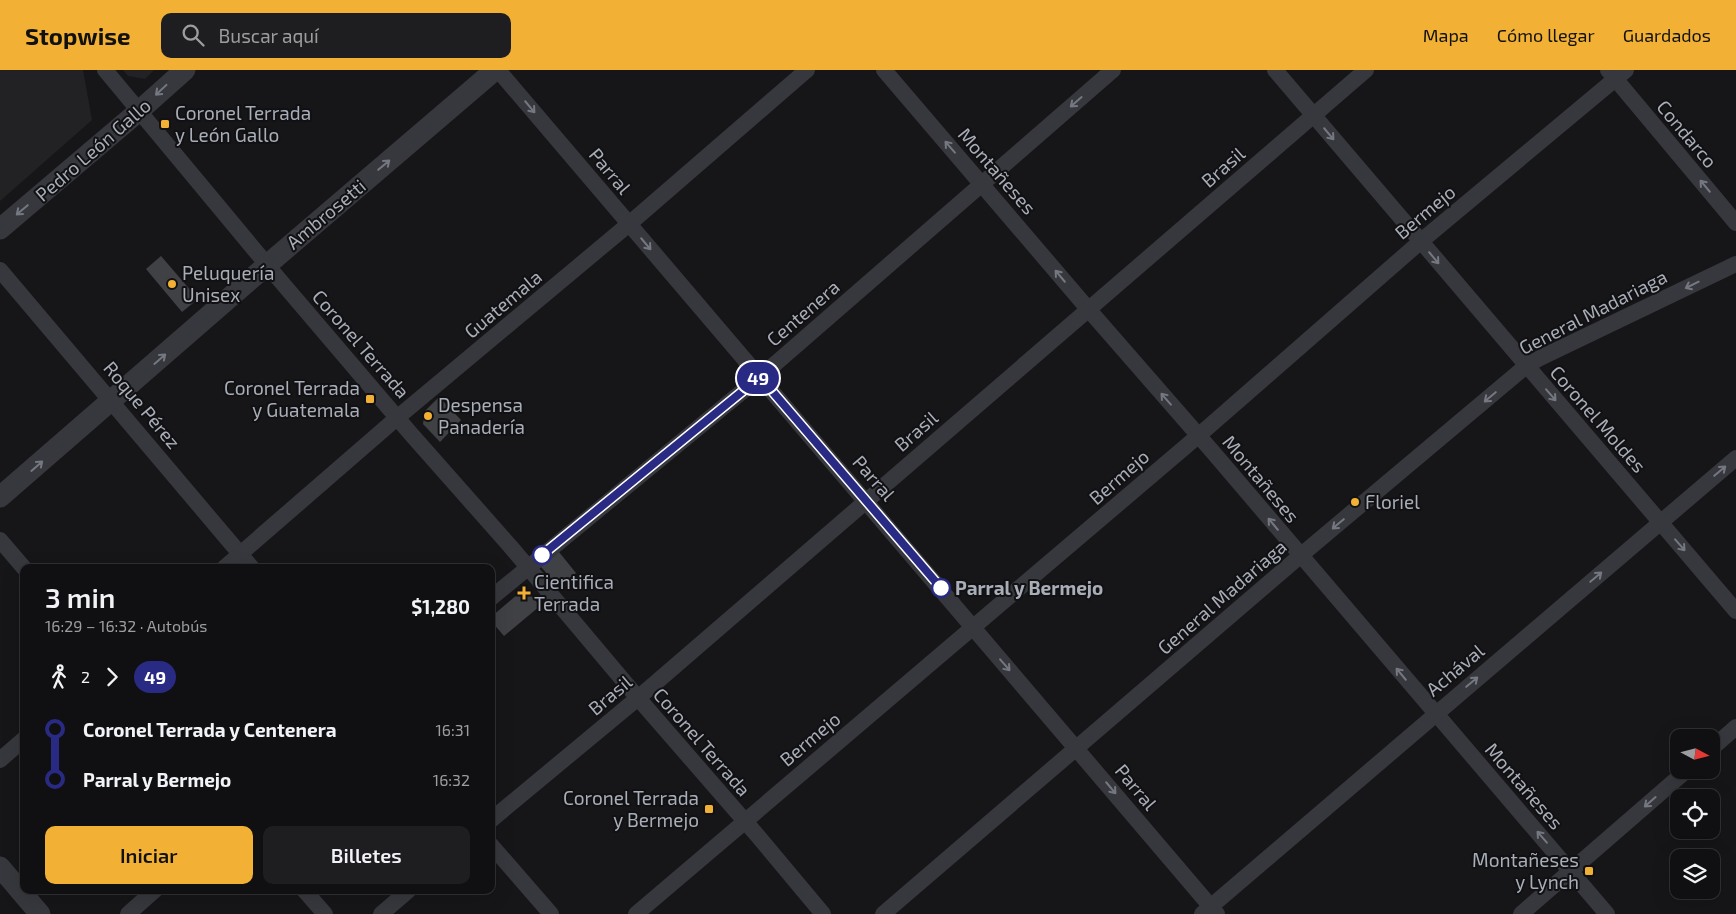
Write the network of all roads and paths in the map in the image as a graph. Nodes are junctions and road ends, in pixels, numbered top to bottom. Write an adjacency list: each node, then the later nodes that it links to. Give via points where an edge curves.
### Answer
1 (105, 70): 10 (street, Coronel Terrada)
2 (184, 70): 10 (street, Pedro León Gallo, one-way to 10)
3 (497, 70): 14 (street, Parral, one-way to 14); 18 (street, Ambrosetti, one-way to 3)
4 (807, 70): 14 (street, Guatemala)
5 (884, 70): 12 (street, Montañeses, one-way to 5)
6 (1113, 70): 12 (street, Centenera, one-way to 12)
7 (1275, 70): 11 (street, Coronel Moldes)
8 (1366, 70): 11 (street, Brasil)
9 (1616, 73): 13 (street, Condarco, one-way to 9); 16 (street, Bermejo)
10 (139, 111): 15 (street, Pedro León Gallo, one-way to 15); 18 (street, Coronel Terrada)
11 (1313, 116): 16 (street, Coronel Moldes, one-way to 16); 20 (street, Brasil)
12 (982, 184): 20 (street, Montañeses, one-way to 12); 22 (street, Centenera)
13 (1736, 223)
14 (629, 224): 22 (street, Parral, one-way to 22); 24 (street, Guatemala)
15 (0, 229)
16 (1420, 242): 21 (street, Coronel Moldes, one-way to 21); 25 (street, Bermejo)
17 (1736, 264): 21 (street, General Madariaga, one-way to 21)
18 (267, 265): 23 (street, Ambrosetti, one-way to 18); 24 (street, Coronel Terrada)
19 (0, 270): 23 (street, Roque Pérez)
20 (1089, 310): 25 (street, Montañeses, one-way to 20); 28 (street, Brasil)
21 (1526, 366): 29 (street, Coronel Moldes, one-way to 29); 32 (street, General Madariaga, one-way to 32)
22 (760, 377): 28 (street, Parral); 36 (street, Centenera)
23 (112, 401): 27 (street, Ambrosetti, one-way to 23); 31 (street, Roque Pérez)
24 (398, 418): 31 (street, Guatemala); 36 (street, Coronel Terrada)
25 (1198, 436): 32 (street, Montañeses, one-way to 25); 39 (street, Bermejo)
26 (1736, 458): 29 (street, Achával, one-way to 26)
27 (0, 497)
28 (866, 500): 39 (street, Parral); 40 (street, Brasil)
29 (1660, 522): 38 (street, Coronel Moldes, one-way to 38); 41 (street, Achával, one-way to 29)
30 (0, 540): 33 (street)
31 (240, 554): 34 (street, Guatemala); 35 (street, Roque Pérez)
32 (1300, 556): 41 (street, Montañeses, one-way to 32); 45 (street, General Madariaga)
33 (21, 564)
34 (229, 564)
35 (249, 564)
36 (527, 567): 37 (street, Centenera); 40 (street, Coronel Terrada)
37 (495, 595)
38 (1736, 611)
39 (974, 628): 45 (street, Parral, one-way to 45); 49 (street, Bermejo)
40 (638, 698): 48 (street, Brasil); 49 (street, Coronel Terrada)
41 (1435, 714): 52 (street, Montañeses, one-way to 41); 58 (street, Achával)
42 (1736, 727): 43 (street)
43 (1720, 741)
44 (20, 742): 46 (street)
45 (1077, 748): 58 (street, Parral, one-way to 58); 66 (street, General Madariaga)
46 (0, 760)
47 (1677, 779): 52 (street, one-way to 52)
48 (495, 817)
49 (744, 821): 64 (street, Bermejo); 65 (street, Coronel Terrada)
50 (495, 850): 63 (street)
51 (0, 867): 53 (street)
52 (1571, 871): 67 (street); 68 (street, Montañeses)
53 (20, 890)
54 (23, 894): 59 (street)
55 (150, 894): 60 (street)
56 (308, 894): 61 (street)
57 (404, 894): 62 (street)
58 (1210, 911)
59 (40, 914)
60 (128, 914)
61 (325, 914)
62 (380, 914)
63 (550, 914)
64 (636, 914)
65 (823, 914)
66 (883, 914)
67 (1521, 914)
68 (1607, 914)

